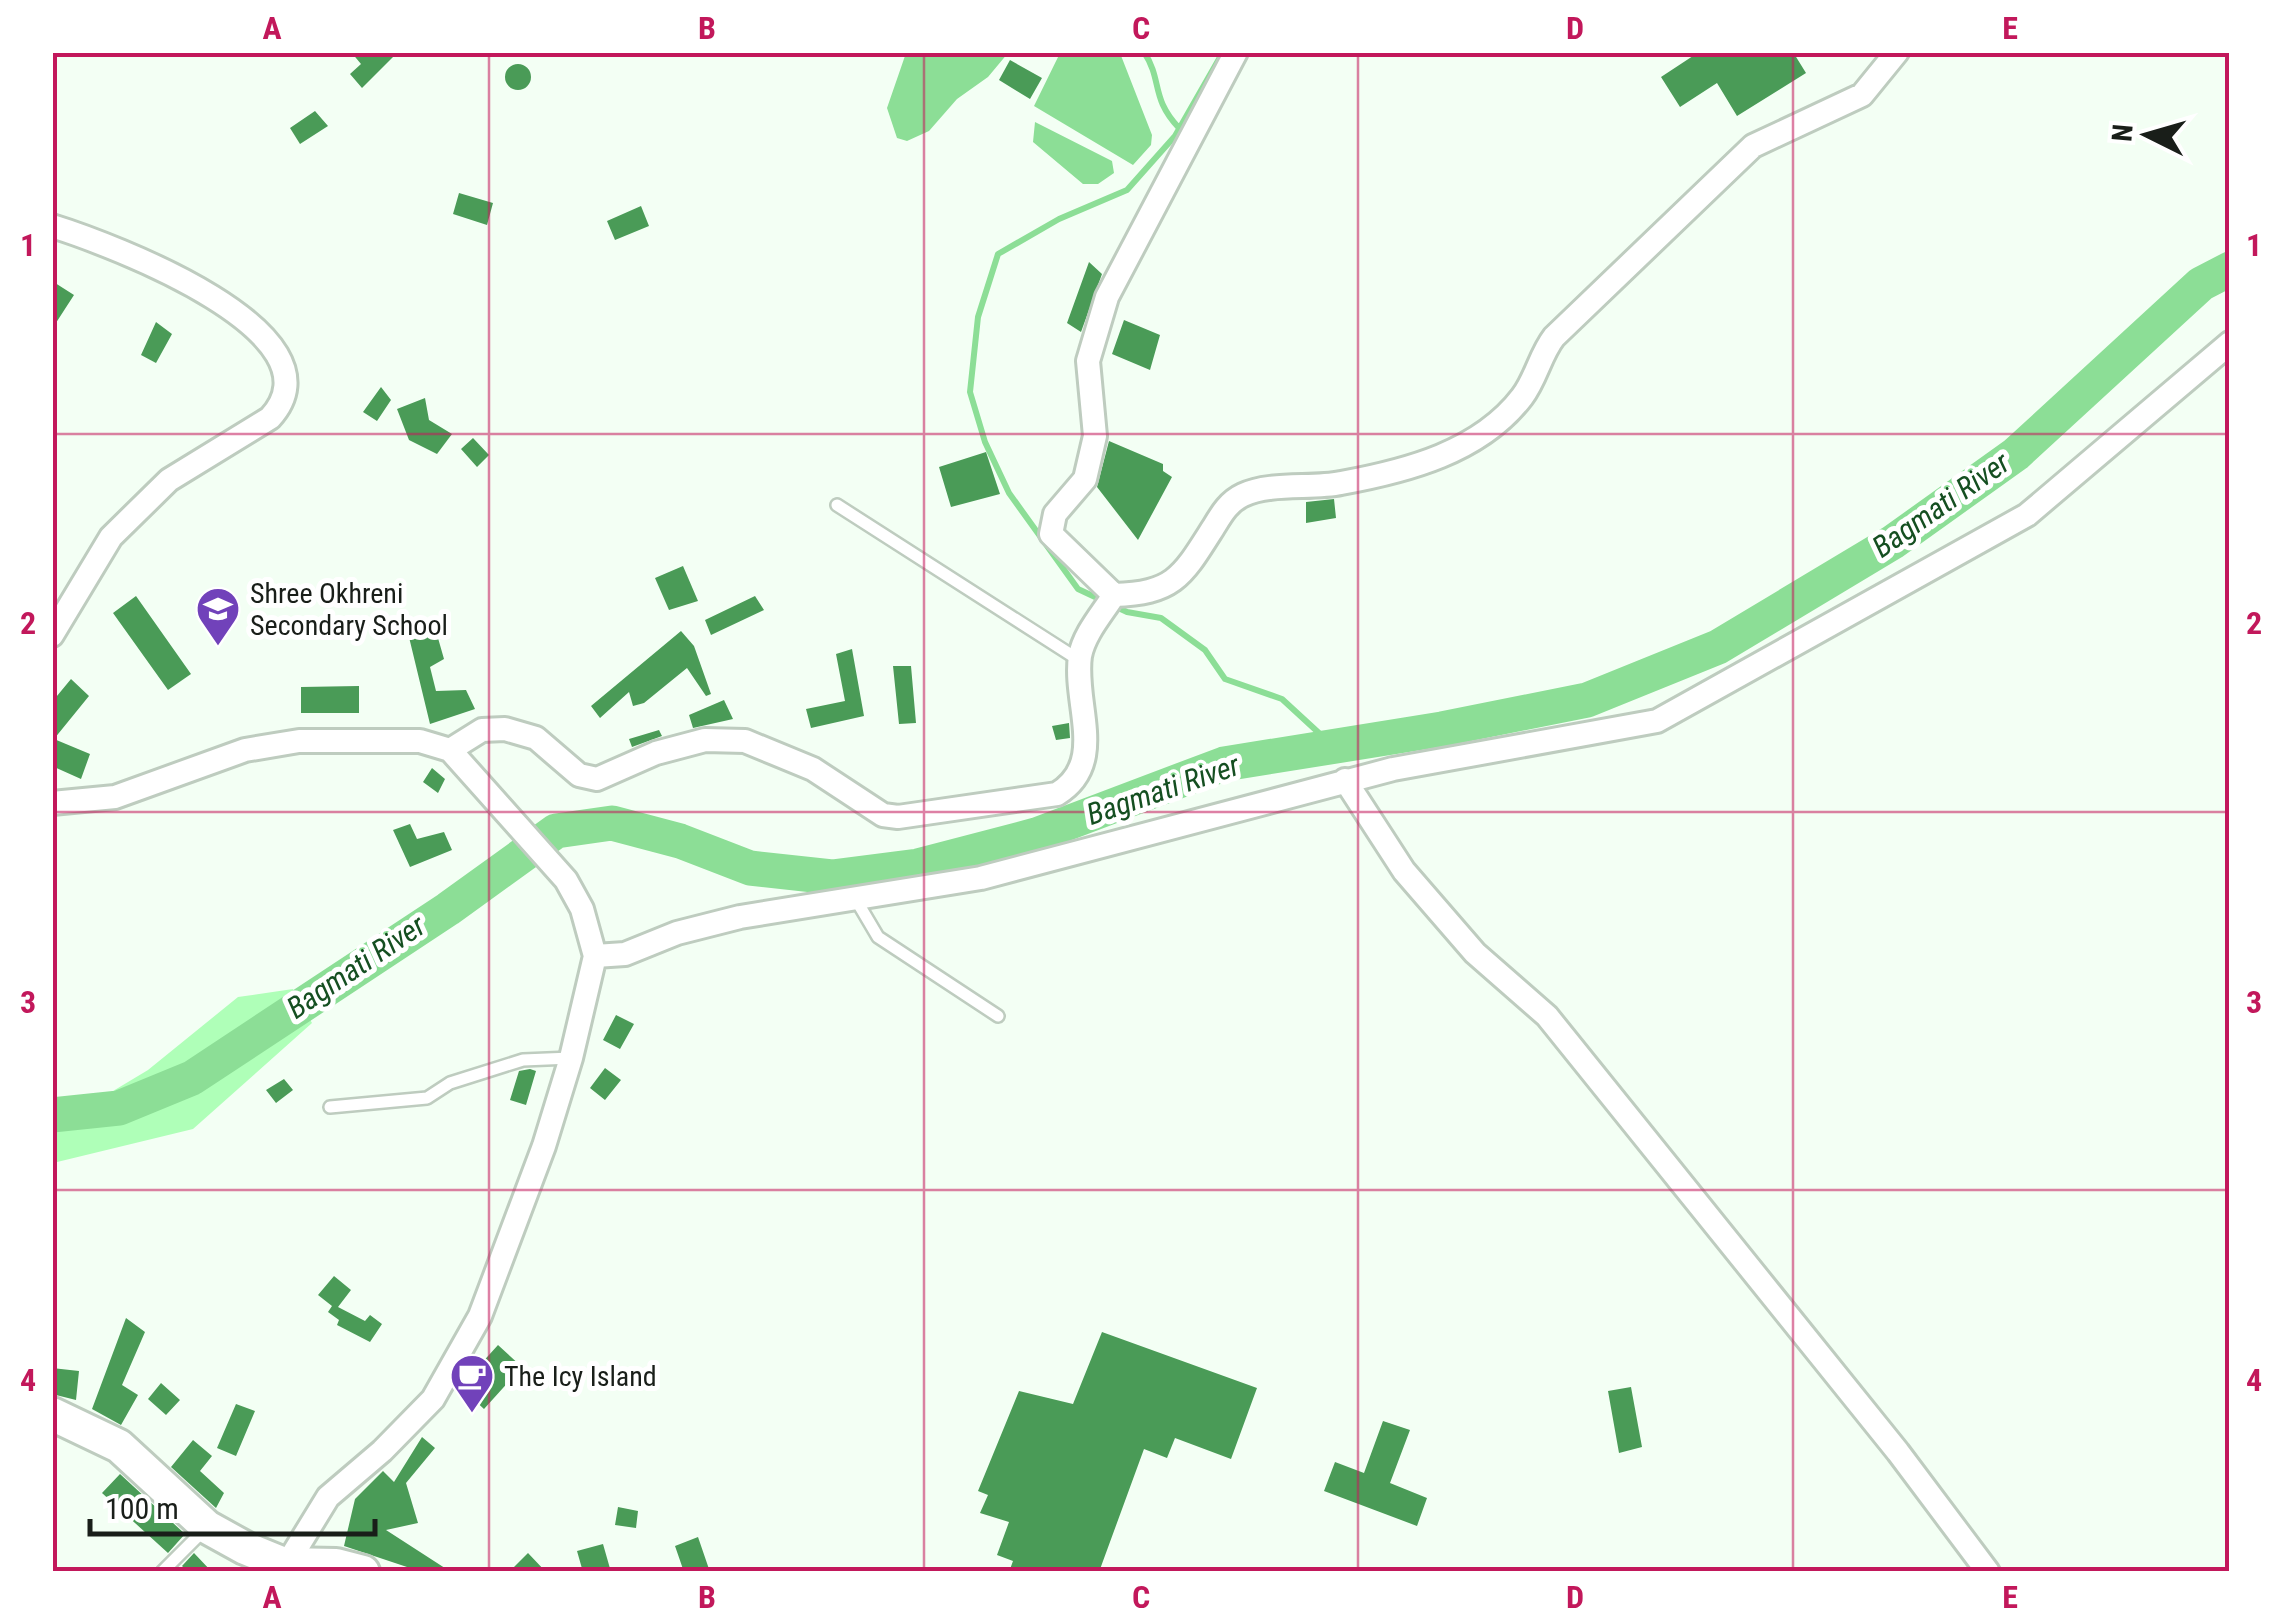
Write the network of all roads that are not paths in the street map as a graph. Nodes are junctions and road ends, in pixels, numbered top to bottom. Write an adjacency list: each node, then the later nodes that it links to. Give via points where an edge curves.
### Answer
1 (1236, 52): 6 (street, via 1108,297 1088,361 1095,436 1084,478 1055,514 1052,534)
2 (1897, 52): 6 (street, via 1862,95 1753,146 1554,337 1525,394 1473,443 1340,484 1244,494 1224,509 1176,583 1150,594)
3 (52, 226): 7 (street, via 149,263 230,307 274,345 286,377 281,405 270,418 169,480 112,537)
4 (2230, 342): 10 (street, via 2026,515 1657,721)
5 (837, 505): 8 (lane)
6 (1114, 595): 8 (street, via 1084,640)
7 (52, 635)
8 (1080, 660): 9 (street, via 1085,760 1076,783 1035,798 884,815 813,769 745,740 672,748 597,779 578,774 536,738 505,729 482,730)
9 (450, 750): 11 (street, via 420,742 299,741 245,750 115,797); 13 (street, via 566,880)
10 (1345, 780): 12 (street, via 981,878); 22 (street, via 1404,872 1474,953 1546,1016)
11 (52, 803)
12 (855, 898): 13 (street, via 740,917 624,954); 14 (lane, via 878,936)
13 (595, 956): 15 (street)
14 (998, 1016)
15 (571, 1058): 16 (lane, via 523,1060 450,1083 427,1098); 19 (street, via 480,1316 434,1398 328,1497)
16 (330, 1107)
17 (52, 1414): 18 (main road, via 119,1446)
18 (207, 1527): 19 (main road); 20 (lane)
19 (283, 1568): 21 (main road, via 336,1565)
20 (162, 1572)
21 (363, 1572)
22 (1988, 1572)

